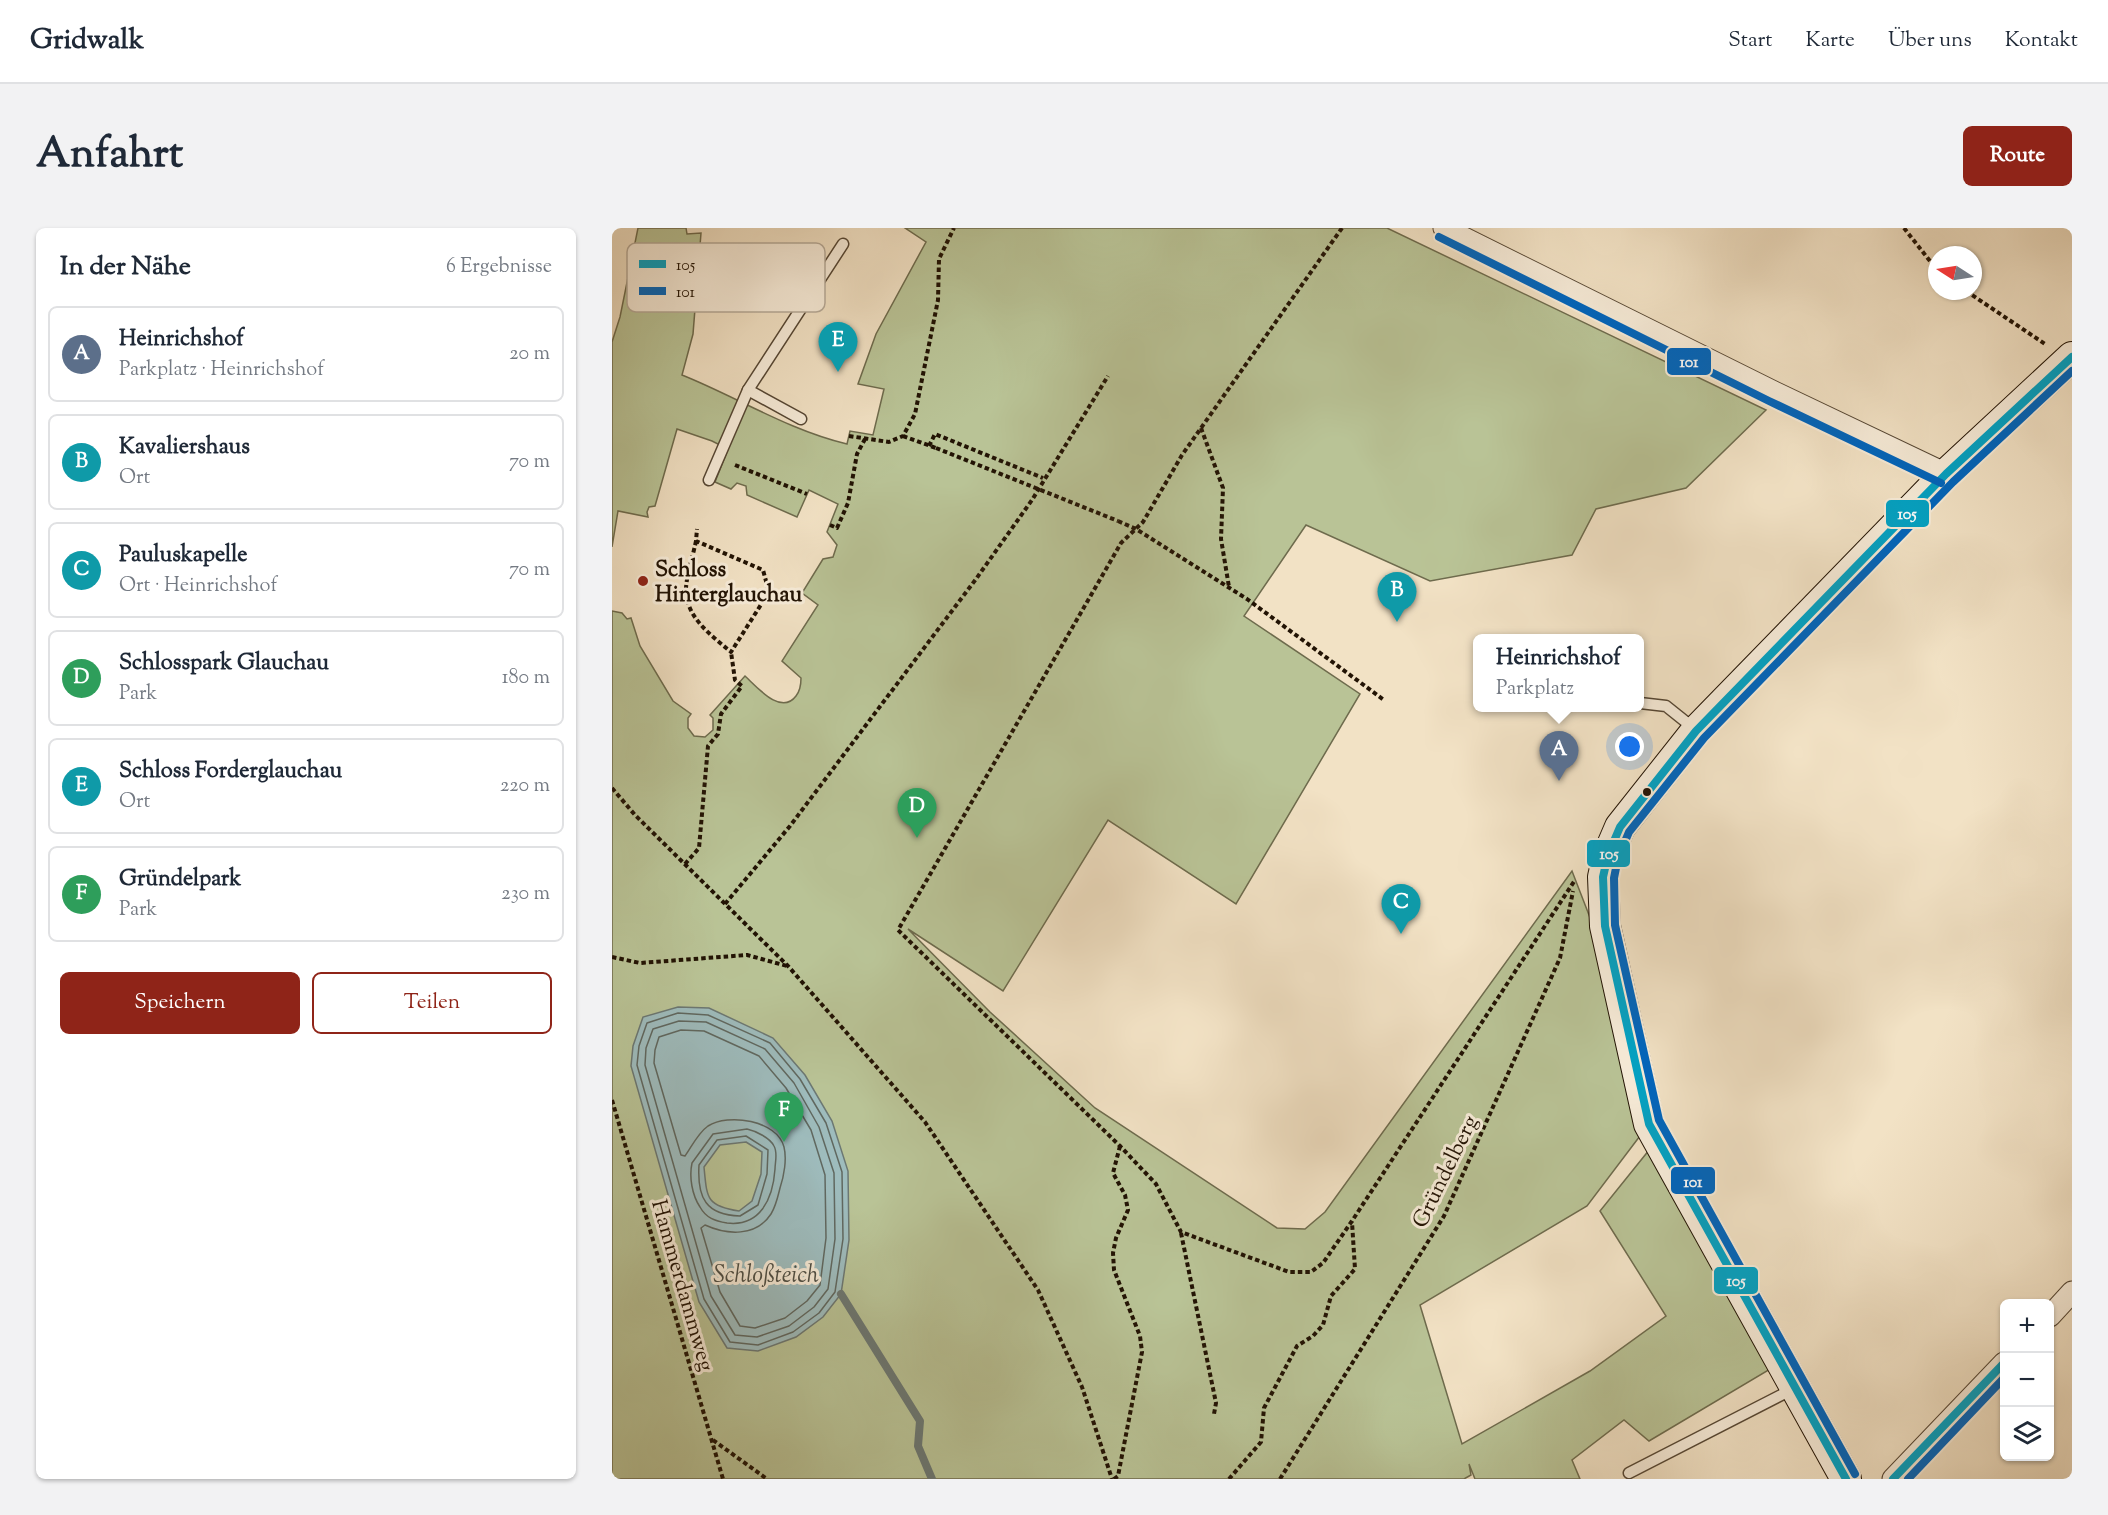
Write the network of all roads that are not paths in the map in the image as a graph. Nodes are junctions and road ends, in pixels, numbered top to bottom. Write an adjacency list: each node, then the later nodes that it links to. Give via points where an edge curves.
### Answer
1 (1444, 228): 8 (street)
2 (843, 244): 3 (lane)
3 (825, 272)
4 (799, 312): 6 (lane)
5 (2071, 360): 8 (street)
6 (748, 390): 7 (lane); 9 (lane)
7 (801, 419)
8 (1946, 474): 11 (street)
9 (709, 480)
10 (1644, 703): 11 (lane, via 1666,706)
11 (1696, 731): 15 (street, via 1620,827 1608,855 1590,878 1605,927 1649,1124)
12 (2072, 1292): 13 (street)
13 (2054, 1311)
14 (2000, 1367): 18 (street)
15 (1796, 1388): 16 (lane); 17 (street)
16 (1629, 1473)
17 (1846, 1479)
18 (1893, 1479)

